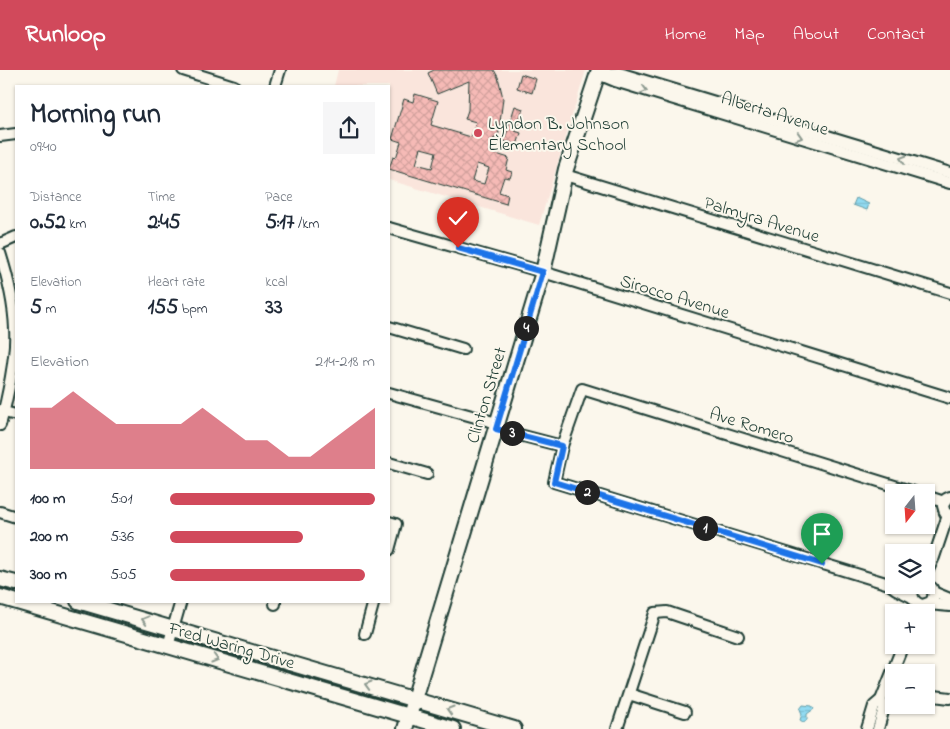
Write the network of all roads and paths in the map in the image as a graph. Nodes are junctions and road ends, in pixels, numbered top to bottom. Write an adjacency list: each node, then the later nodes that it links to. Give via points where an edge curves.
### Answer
1 (183, 70): 4 (street)
2 (280, 70): 5 (street)
3 (598, 72): 8 (street, Alberta Avenue, one-way to 3, via 619,73); 9 (main road, Clinton Street); 10 (street, Alberta Avenue, one-way to 10, via 615,81)
4 (231, 85)
5 (275, 85)
6 (15, 134): 7 (street)
7 (0, 136)
8 (950, 173)
9 (565, 175): 15 (main road, Clinton Street); 16 (street, Palmyra Avenue)
10 (950, 182)
11 (390, 228): 15 (street, Sirocco Avenue)
12 (15, 237): 13 (street)
13 (0, 244)
14 (0, 253): 17 (street)
15 (543, 272): 22 (street, Sirocco Avenue); 26 (main road, Clinton Street)
16 (950, 293)
17 (15, 324)
18 (390, 327): 20 (street)
19 (15, 338): 23 (street)
20 (463, 349)
21 (390, 393): 26 (street)
22 (950, 398)
23 (2, 411): 24 (street); 25 (street)
24 (15, 415)
25 (0, 425)
26 (496, 426): 27 (street); 64 (main road, Clinton Street)
27 (562, 446): 30 (street, Ave Romero, via 582,389); 39 (street, via 554,482)
28 (390, 462): 29 (street)
29 (427, 474)
30 (888, 484)
31 (947, 499): 33 (street, via 943,509)
32 (0, 512): 34 (street)
33 (949, 515): 37 (street)
34 (15, 517)
35 (392, 523): 36 (street)
36 (390, 541)
37 (935, 554)
38 (0, 579): 40 (main road)
39 (885, 582)
40 (15, 583)
41 (935, 590): 46 (street)
42 (905, 594): 45 (street)
43 (913, 594): 45 (street)
44 (0, 597): 47 (main road, Fred Waring Drive)
45 (914, 599): 52 (street); 53 (street)
46 (950, 599)
47 (15, 601)
48 (21, 603): 59 (main road, Fred Waring Drive)
49 (85, 603): 56 (main road, Fred Waring Drive, one-way to 49)
50 (180, 603): 56 (street)
51 (373, 603): 57 (street)
52 (914, 604)
53 (919, 604)
54 (950, 606): 55 (street)
55 (935, 607)
56 (173, 629): 59 (street); 64 (main road, Fred Waring Drive, one-way to 56)
57 (365, 634)
58 (738, 636): 60 (street, via 667,612 655,613)
59 (168, 646): 67 (main road, Fred Waring Drive, one-way to 67)
60 (629, 694): 66 (street); 70 (street)
61 (885, 694): 65 (street)
62 (935, 696): 63 (street)
63 (950, 698)
64 (414, 699): 67 (main road, Clinton Street); 69 (main road, Fred Waring Drive, one-way to 64)
65 (881, 700): 71 (street, via 874,706); 72 (street, via 884,708)
66 (685, 712)
67 (407, 722): 68 (main road, Fred Waring Drive)
68 (453, 729)
69 (514, 729)
70 (617, 729)
71 (867, 729)
72 (878, 729)

